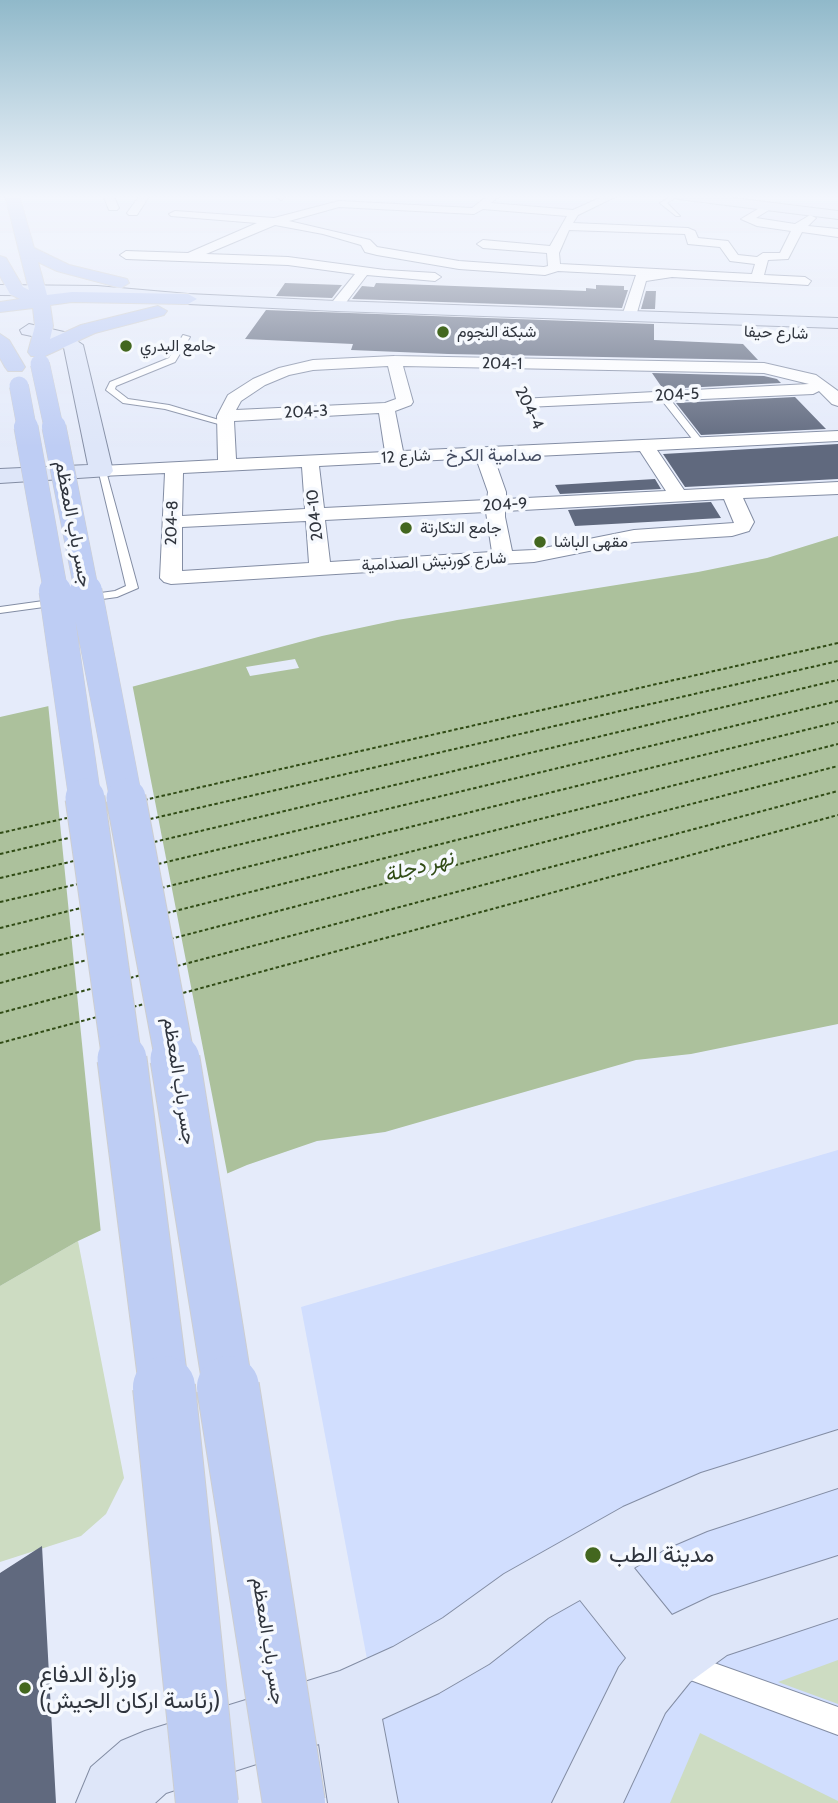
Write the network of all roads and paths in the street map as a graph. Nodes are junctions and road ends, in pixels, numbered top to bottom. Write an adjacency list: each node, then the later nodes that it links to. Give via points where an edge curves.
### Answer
1 (9, 279): 10 (main road)
2 (23, 279): 10 (main road)
3 (108, 279): 11 (main road)
4 (357, 279): 12 (street)
5 (508, 279): 9 (street)
6 (641, 279): 14 (street)
7 (757, 279): 8 (street, via 805,281)
8 (760, 279)
9 (533, 280)
10 (19, 298): 11 (main road, شارع حيفا, via 125,292); 13 (main road, شارع حيفا, via 71,308); 18 (main road); 18 (main road)
11 (188, 299): 12 (main road, شارع حيفا)
12 (336, 306): 14 (main road, شارع حيفا)
13 (161, 311): 16 (main road, شارع حيفا); 18 (main road)
14 (629, 316): 15 (main road, شارع حيفا)
15 (838, 323)
16 (838, 335)
17 (186, 337): 24 (lane, via 172,359 113,384 110,390 126,401)
18 (23, 347): 33 (main road, via 73,345); 52 (main road, جسر باب المعظم, bridge, via 175,1476); 53 (main road, جسر باب المعظم, bridge, via 75,530 173,1040)
19 (394, 361): 20 (street, 204-1); 23 (street, via 405,402); 24 (street, 204-1, via 284,371 234,398)
20 (520, 390): 21 (street, 204-1, via 764,369 810,378); 22 (street, 204-5)
21 (833, 395): 22 (street, 204-5)
22 (663, 396): 26 (lane)
23 (386, 408): 24 (street, 204-3); 29 (street)
24 (226, 421): 31 (street)
25 (838, 436): 26 (street, شارع 12)
26 (700, 443): 27 (street, شارع 12)
27 (645, 446): 28 (street, شارع 12, via 547,444); 37 (street)
28 (483, 453): 29 (street, شارع 12); 38 (street)
29 (396, 457): 30 (street, شارع 12)
30 (310, 461): 31 (street, شارع 12); 39 (street, 204-10)
31 (227, 465): 32 (street, شارع 12)
32 (174, 468): 33 (street, شارع 12); 40 (street, 204-8)
33 (101, 471): 34 (main road); 44 (lane, via 132,588)
34 (0, 476)
35 (838, 488): 36 (street, 204-9)
36 (731, 494): 37 (street, 204-9); 41 (street, شارع كورنيش الصدامية, via 742,527 634,536)
37 (678, 496): 38 (street, 204-9)
38 (498, 505): 39 (street, 204-9); 41 (street, via 495,517)
39 (315, 515): 40 (street, 204-9); 42 (street, 204-10)
40 (173, 522): 43 (street, 204-8)
41 (503, 558): 42 (street, شارع كورنيش الصدامية)
42 (320, 569): 43 (street, شارع كورنيش الصدامية)
43 (171, 578)
44 (0, 610)
45 (838, 1459): 46 (main road, via 701,1503)
46 (587, 1559): 48 (main road); 49 (main road, via 526,1596 466,1641)
47 (838, 1587): 48 (main road, via 712,1628)
48 (667, 1659): 50 (lane); 55 (main road, via 642,1689)
49 (346, 1702): 51 (main road, via 145,1765); 54 (main road)
50 (838, 1721)
51 (113, 1798)
52 (207, 1803)
53 (295, 1803)
54 (363, 1803)
55 (587, 1803)

